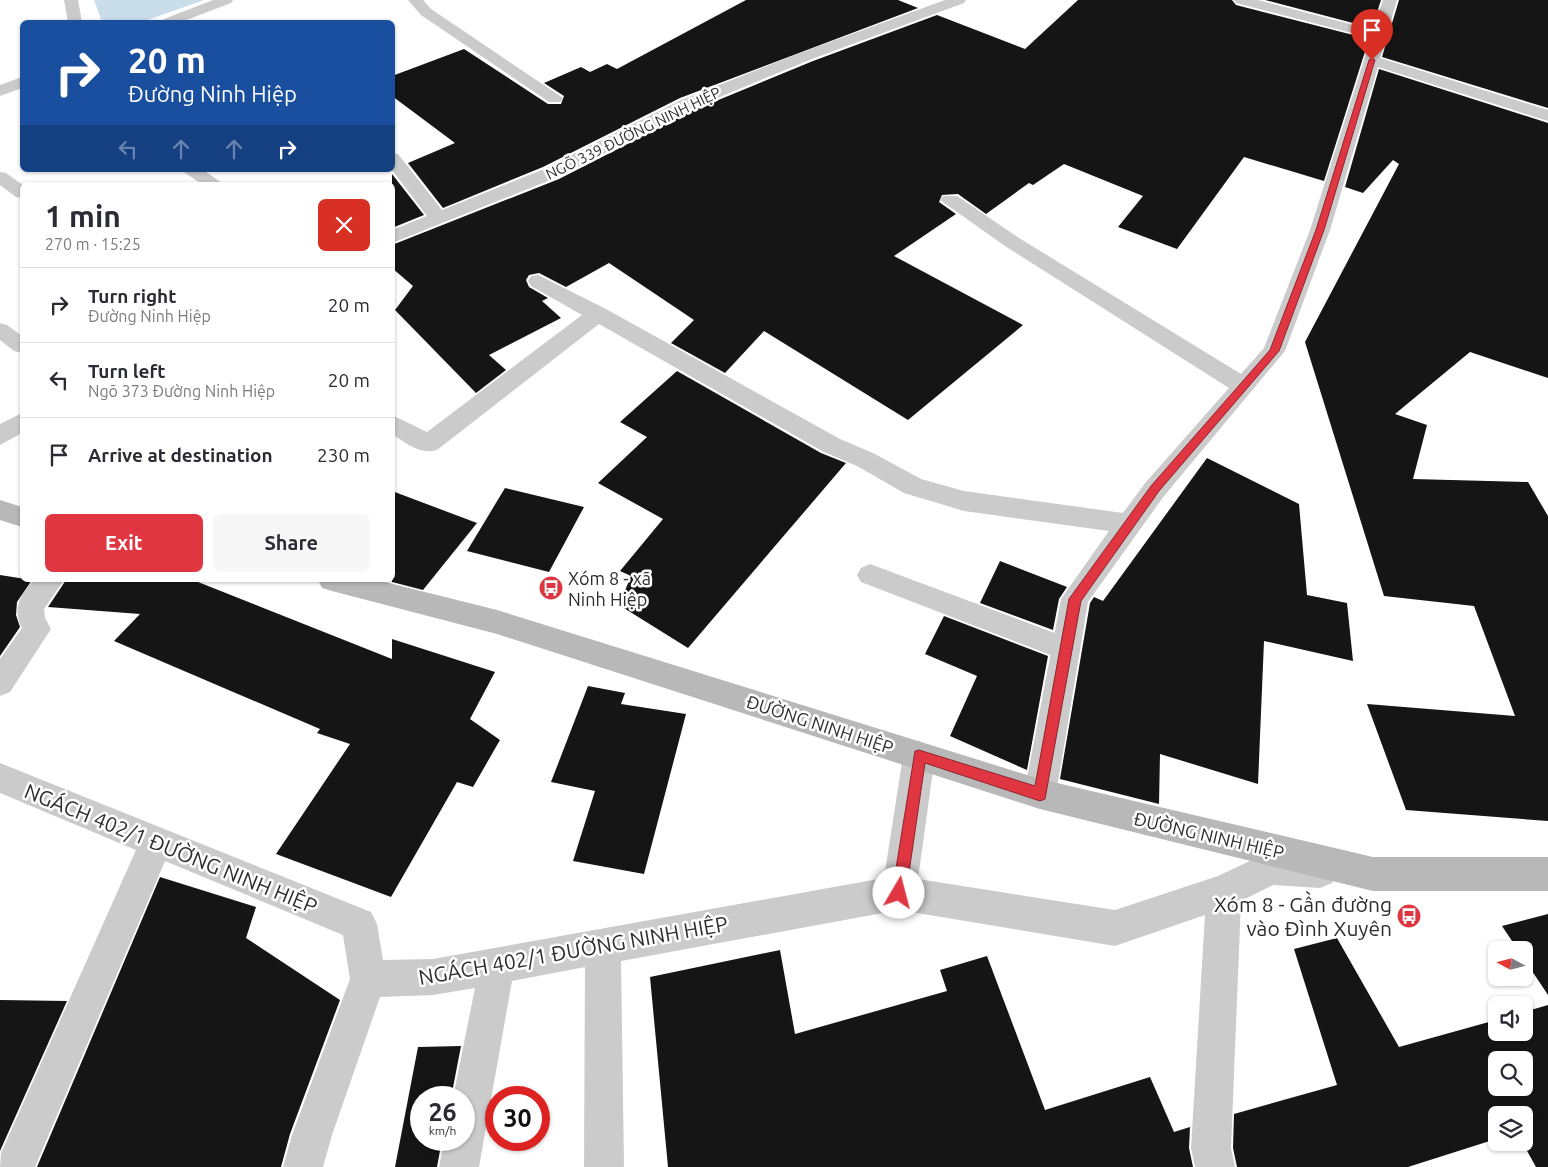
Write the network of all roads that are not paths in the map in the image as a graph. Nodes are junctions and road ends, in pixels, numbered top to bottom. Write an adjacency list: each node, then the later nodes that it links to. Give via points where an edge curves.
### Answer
1 (71, 0): 7 (street)
2 (226, 0): 8 (street)
3 (415, 0): 13 (street, via 426,12)
4 (959, 0): 21 (street, NGÕ 339 ĐƯỜNG NINH HIỆP, via 806,56 688,104 551,173)
5 (1241, 0): 9 (street)
6 (1390, 0): 9 (street)
7 (75, 20)
8 (179, 20)
9 (1379, 36): 10 (street)
10 (1372, 60): 14 (street); 27 (street, via 1320,230 1274,351)
11 (20, 83): 12 (street)
12 (0, 91)
13 (555, 98)
14 (1548, 116)
15 (395, 162): 21 (street)
16 (193, 172): 18 (lane)
17 (0, 177): 19 (lane)
18 (211, 182)
19 (20, 192)
20 (950, 200): 27 (street)
21 (438, 218): 22 (street, NGÕ 339 ĐƯỜNG NINH HIỆP)
22 (395, 236)
23 (538, 281): 24 (street)
24 (598, 314): 29 (street, via 428,444); 33 (street, via 831,445 913,486 964,502)
25 (0, 330): 26 (lane)
26 (20, 345)
27 (1244, 387): 33 (street, via 1155,489)
28 (20, 423): 30 (street)
29 (395, 425)
30 (0, 436)
31 (0, 510): 32 (main road)
32 (20, 516)
33 (1130, 524): 37 (street, via 1075,599)
34 (870, 575): 37 (lane)
35 (48, 582): 38 (street, via 29,608 29,619 37,629)
36 (340, 582): 39 (main road, ĐƯỜNG NINH HIỆP, via 497,622)
37 (1066, 649): 41 (street)
38 (0, 683)
39 (919, 756): 41 (main road, ĐƯỜNG NINH HIỆP); 46 (street)
40 (0, 778): 42 (street, NGÁCH 402/1 ĐƯỜNG NINH HIỆP)
41 (1040, 794): 43 (main road, ĐƯỜNG NINH HIỆP)
42 (156, 841): 49 (street, NGÁCH 402/1 ĐƯỜNG NINH HIỆP, via 359,924); 50 (street)
43 (1373, 874): 44 (main road, ĐƯỜNG NINH HIỆP); 45 (street, NGÁCH 402/1 ĐƯỜNG NINH HIỆP, via 1271,868)
44 (1548, 874)
45 (1224, 891): 46 (street, NGÁCH 402/1 ĐƯỜNG NINH HIỆP, via 1114,928); 54 (street, via 1212,1148)
46 (899, 893): 47 (street, NGÁCH 402/1 ĐƯỜNG NINH HIỆP)
47 (603, 946): 48 (street, NGÁCH 402/1 ĐƯỜNG NINH HIỆP); 53 (street)
48 (497, 965): 49 (street, NGÁCH 402/1 ĐƯỜNG NINH HIỆP, via 433,977); 52 (street)
49 (368, 978): 51 (street)
50 (15, 1167)
51 (303, 1167)
52 (459, 1167)
53 (604, 1167)
54 (1215, 1167)

